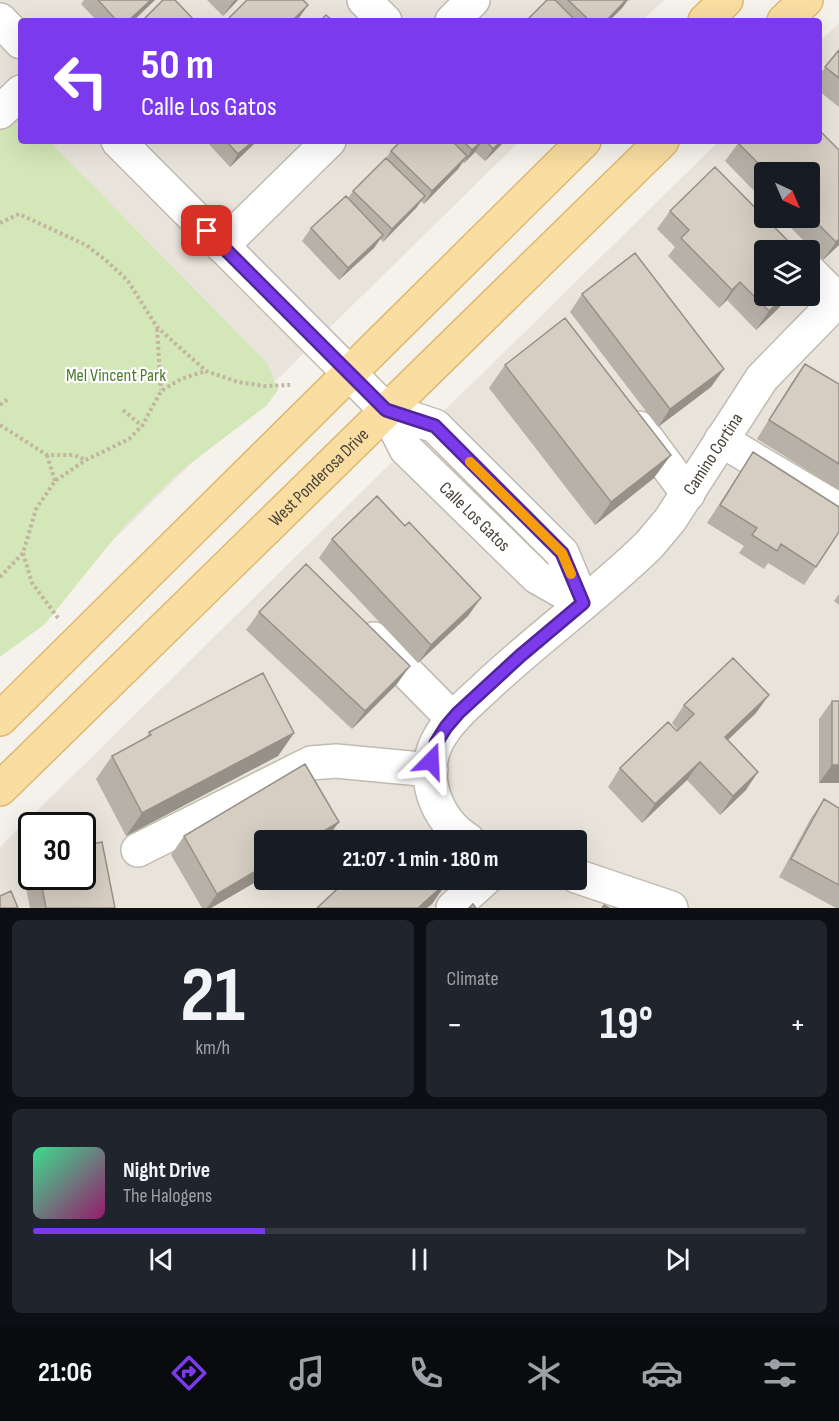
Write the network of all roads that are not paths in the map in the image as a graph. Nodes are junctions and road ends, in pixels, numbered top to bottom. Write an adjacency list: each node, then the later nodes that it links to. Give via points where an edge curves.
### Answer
1 (364, 0): 5 (street)
2 (473, 0): 6 (street)
3 (726, 0): 7 (main road)
4 (806, 0): 8 (main road)
5 (382, 18)
6 (455, 18)
7 (708, 18)
8 (787, 18)
9 (0, 20): 10 (street)
10 (18, 39)
11 (18, 95): 12 (street)
12 (0, 112)
13 (121, 144): 17 (street, Calle Los Gatos)
14 (326, 144): 17 (street)
15 (581, 144): 20 (main road)
16 (659, 144): 22 (main road, West Ponderosa Drive)
17 (222, 246): 20 (street, Calle Los Gatos)
18 (820, 282): 19 (street)
19 (838, 300): 23 (street, Camino Cortina, via 762,378)
20 (351, 374): 22 (street, Calle Los Gatos); 28 (main road)
21 (619, 401): 24 (street)
22 (386, 410): 26 (street, Calle Los Gatos, via 406,449 537,577); 26 (street, Calle Los Gatos, via 435,426 562,553); 31 (main road, West Ponderosa Drive)
23 (721, 440): 24 (street, Camino Cortina); 25 (street)
24 (688, 494): 26 (street, Camino Cortina, via 649,545)
25 (839, 510)
26 (583, 603): 29 (street)
27 (355, 620): 29 (street)
28 (0, 719)
29 (453, 719): 30 (street, via 436,743)
30 (431, 770): 32 (street, via 434,797); 33 (street, via 336,761 311,763)
31 (0, 789)
32 (456, 830)
33 (138, 850)
34 (587, 880): 37 (street)
35 (473, 890): 36 (street)
36 (453, 908)
37 (671, 908)

